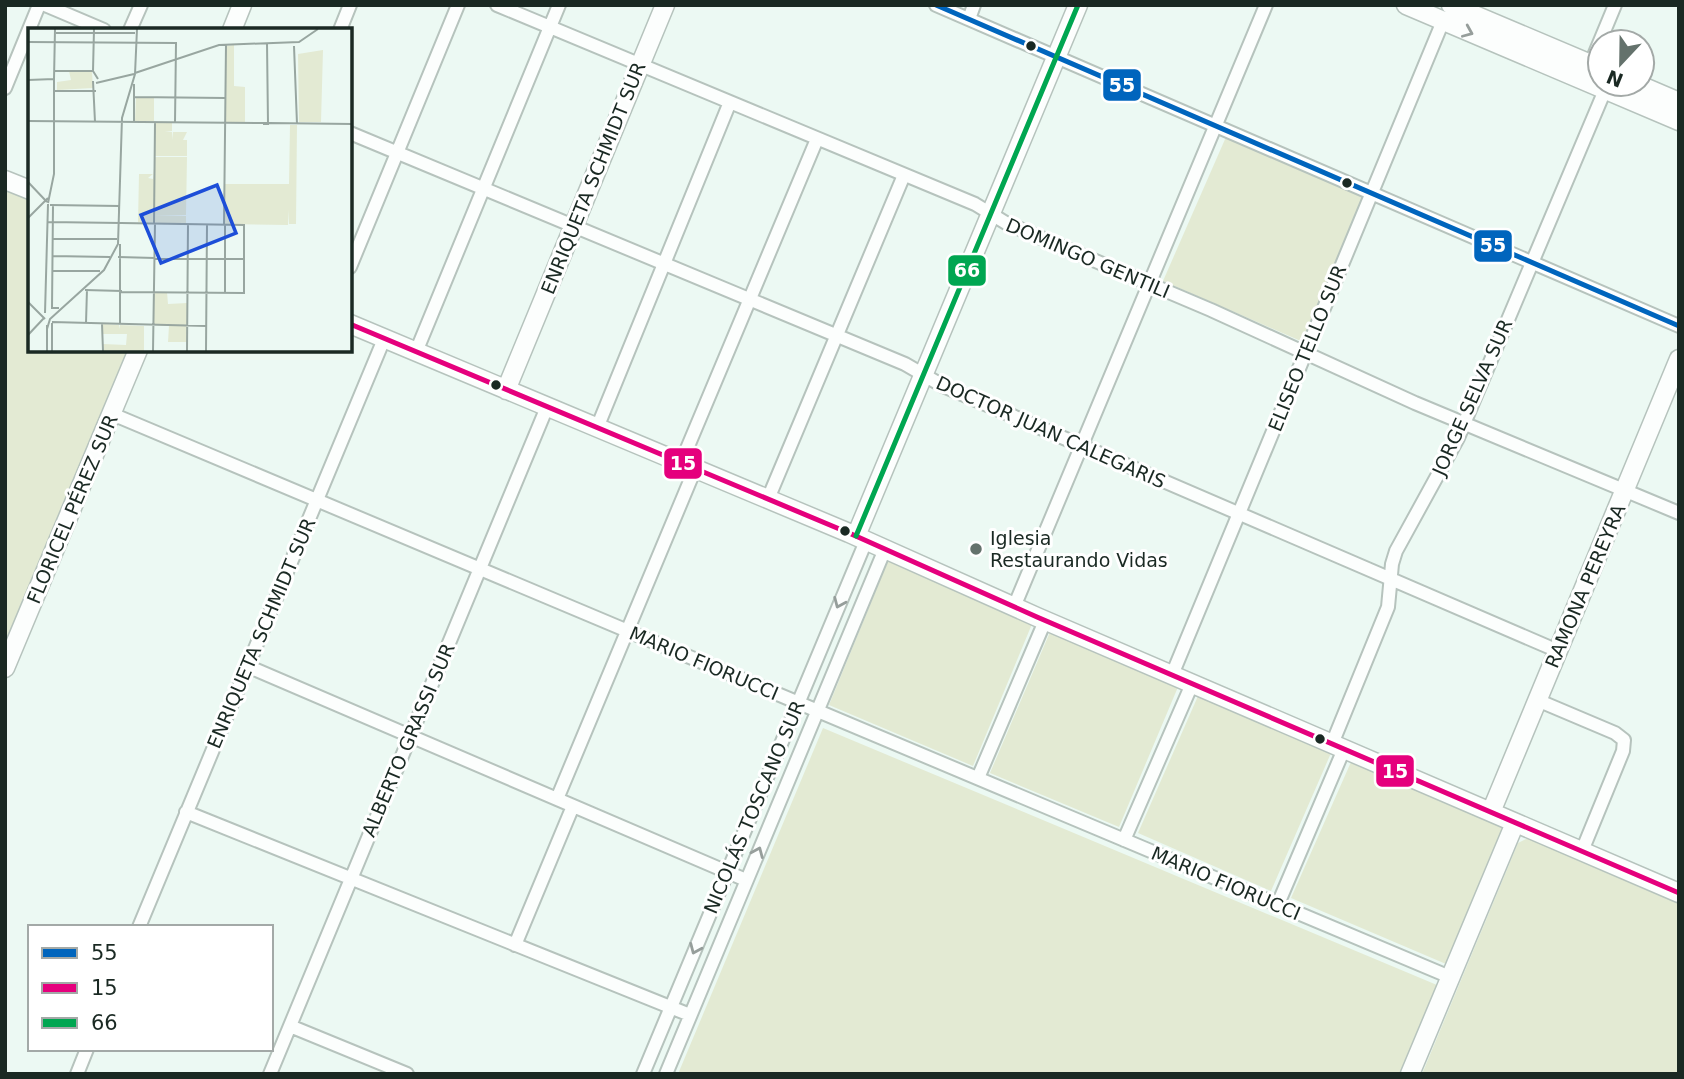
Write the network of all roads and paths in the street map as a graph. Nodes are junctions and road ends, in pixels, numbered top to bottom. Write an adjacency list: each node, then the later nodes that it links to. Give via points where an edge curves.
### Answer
1 (39, 5): 19 (street)
2 (45, 5): 20 (street)
3 (141, 5): 21 (street)
4 (242, 5): 22 (street)
5 (350, 5): 23 (street)
6 (458, 5): 39 (street)
7 (497, 5): 18 (street, DOMINGO GENTILI)
8 (559, 5): 18 (street)
9 (665, 5): 27 (street, ENRIQUETA SCHMIDT SUR)
10 (936, 5): 17 (street)
11 (974, 5): 17 (street)
12 (1078, 5): 26 (street, NICOLÁS TOSCANO SUR)
13 (1266, 5): 36 (street)
14 (1406, 5): 16 (street)
15 (1615, 5): 24 (street)
16 (1447, 13): 28 (street); 44 (street, ELISEO TELLO SUR)
17 (968, 19): 26 (street)
18 (550, 27): 27 (street, DOMINGO GENTILI); 42 (street)
19 (30, 28)
20 (99, 28)
21 (131, 28)
22 (233, 28)
23 (341, 28)
24 (1607, 28)
25 (28, 32): 29 (street)
26 (1056, 57): 36 (street); 45 (street, NICOLÁS TOSCANO SUR)
27 (640, 65): 33 (street, DOMINGO GENTILI); 46 (street, ENRIQUETA SCHMIDT SUR)
28 (1586, 69)
29 (5, 88)
30 (1656, 92): 34 (street)
31 (1601, 98): 48 (street, JORGE SELVA SUR)
32 (1626, 98): 35 (street)
33 (730, 102): 38 (street, DOMINGO GENTILI); 49 (street)
34 (1679, 102)
35 (1679, 121)
36 (1215, 126): 44 (street); 50 (street)
37 (352, 134): 39 (street, DOCTOR JUAN CALEGARIS)
38 (817, 139): 40 (street, DOMINGO GENTILI); 51 (street)
39 (397, 152): 42 (street, DOCTOR JUAN CALEGARIS); 47 (street)
40 (904, 175): 45 (street, DOMINGO GENTILI); 54 (street)
41 (5, 180): 43 (street)
42 (483, 188): 46 (street, DOCTOR JUAN CALEGARIS); 57 (street)
43 (28, 189)
44 (1371, 194): 48 (street); 58 (street, ELISEO TELLO SUR)
45 (991, 214): 50 (street, DOMINGO GENTILI); 60 (street, NICOLÁS TOSCANO SUR)
46 (573, 226): 49 (street, DOCTOR JUAN CALEGARIS); 61 (street, ENRIQUETA SCHMIDT SUR)
47 (352, 262)
48 (1532, 263): 53 (street); 64 (street, JORGE SELVA SUR)
49 (664, 264): 51 (street, DOCTOR JUAN CALEGARIS); 65 (street)
50 (1149, 284): 58 (street, DOMINGO GENTILI); 66 (street)
51 (750, 300): 54 (street, DOCTOR JUAN CALEGARIS); 67 (street)
52 (352, 325): 55 (street)
53 (1679, 326)
54 (836, 336): 60 (street, DOCTOR JUAN CALEGARIS); 69 (street)
55 (384, 339): 57 (street); 70 (street, ENRIQUETA SCHMIDT SUR)
56 (137, 352): 63 (street, FLORICEL PÉREZ SUR)
57 (416, 352): 61 (street)
58 (1305, 353): 64 (street, DOMINGO GENTILI); 71 (street, ELISEO TELLO SUR)
59 (1679, 359): 68 (street, RAMONA PEREYRA)
60 (923, 375): 66 (street, DOCTOR JUAN CALEGARIS); 73 (street, NICOLÁS TOSCANO SUR)
61 (506, 390): 62 (street)
62 (547, 407): 65 (street); 75 (street, ALBERTO GRASSI SUR)
63 (111, 414): 70 (street, MARIO FIORUCCI); 82 (street, FLORICEL PÉREZ SUR)
64 (1464, 423): 68 (street, DOMINGO GENTILI); 76 (street, JORGE SELVA SUR, via 1396,551)
65 (597, 428): 67 (street)
66 (1082, 446): 71 (street, DOCTOR JUAN CALEGARIS); 77 (street)
67 (688, 466): 69 (street); 79 (street)
68 (1625, 490): 72 (street, DOMINGO GENTILI); 80 (street, RAMONA PEREYRA)
69 (768, 499): 73 (street)
70 (316, 500): 75 (street, MARIO FIORUCCI); 81 (street, ENRIQUETA SCHMIDT SUR)
71 (1239, 513): 76 (street, DOCTOR JUAN CALEGARIS); 83 (street, ELISEO TELLO SUR)
72 (1679, 513)
73 (861, 538): 74 (street); 86 (street, NICOLÁS TOSCANO SUR, one-way to 86)
74 (885, 549): 77 (street); 87 (street, NICOLÁS TOSCANO SUR)
75 (480, 569): 79 (street, MARIO FIORUCCI); 88 (street, ALBERTO GRASSI SUR)
76 (1392, 579): 80 (street, DOCTOR JUAN CALEGARIS); 89 (street, JORGE SELVA SUR, via 1388,607)
77 (1014, 607): 78 (street)
78 (1045, 621): 83 (street); 90 (street)
79 (627, 631): 86 (street, MARIO FIORUCCI); 91 (street)
80 (1558, 651): 85 (street, RAMONA PEREYRA)
81 (247, 666): 88 (street); 93 (street, ENRIQUETA SCHMIDT SUR)
82 (5, 668)
83 (1171, 675): 84 (street)
84 (1192, 684): 89 (street); 96 (street)
85 (1537, 700): 94 (street, RAMONA PEREYRA); 97 (street, via 1624,740)
86 (797, 702): 87 (street, MARIO FIORUCCI); 98 (street, NICOLÁS TOSCANO SUR)
87 (817, 711): 90 (street, MARIO FIORUCCI); 100 (street, NICOLÁS TOSCANO SUR, one-way to 87)
88 (410, 736): 91 (street); 99 (street, ALBERTO GRASSI SUR)
89 (1338, 747): 94 (street); 102 (street, JORGE SELVA SUR)
90 (978, 778): 96 (street, MARIO FIORUCCI)
91 (557, 799): 92 (street)
92 (573, 806): 98 (street); 104 (street)
93 (186, 812): 99 (street); 103 (street, ENRIQUETA SCHMIDT SUR)
94 (1491, 812): 95 (street)
95 (1515, 823): 97 (street); 105 (street)
96 (1125, 840): 102 (street, MARIO FIORUCCI)
97 (1582, 851): 101 (street)
98 (727, 872): 100 (street); 106 (street, NICOLÁS TOSCANO SUR, one-way to 106)
99 (351, 879): 104 (street); 108 (street, ALBERTO GRASSI SUR)
100 (746, 880): 107 (street, NICOLÁS TOSCANO SUR)
101 (1679, 893)
102 (1278, 904): 105 (street, MARIO FIORUCCI)
103 (140, 925)
104 (514, 945): 106 (street)
105 (1450, 977): 115 (street)
106 (670, 1007): 107 (street); 113 (street, NICOLÁS TOSCANO SUR)
107 (690, 1016): 114 (street, NICOLÁS TOSCANO SUR)
108 (290, 1026): 111 (street, ALBERTO GRASSI SUR); 112 (street)
109 (87, 1051): 110 (street)
110 (77, 1074)
111 (270, 1074)
112 (407, 1074)
113 (643, 1074)
114 (666, 1074)
115 (1410, 1074)

